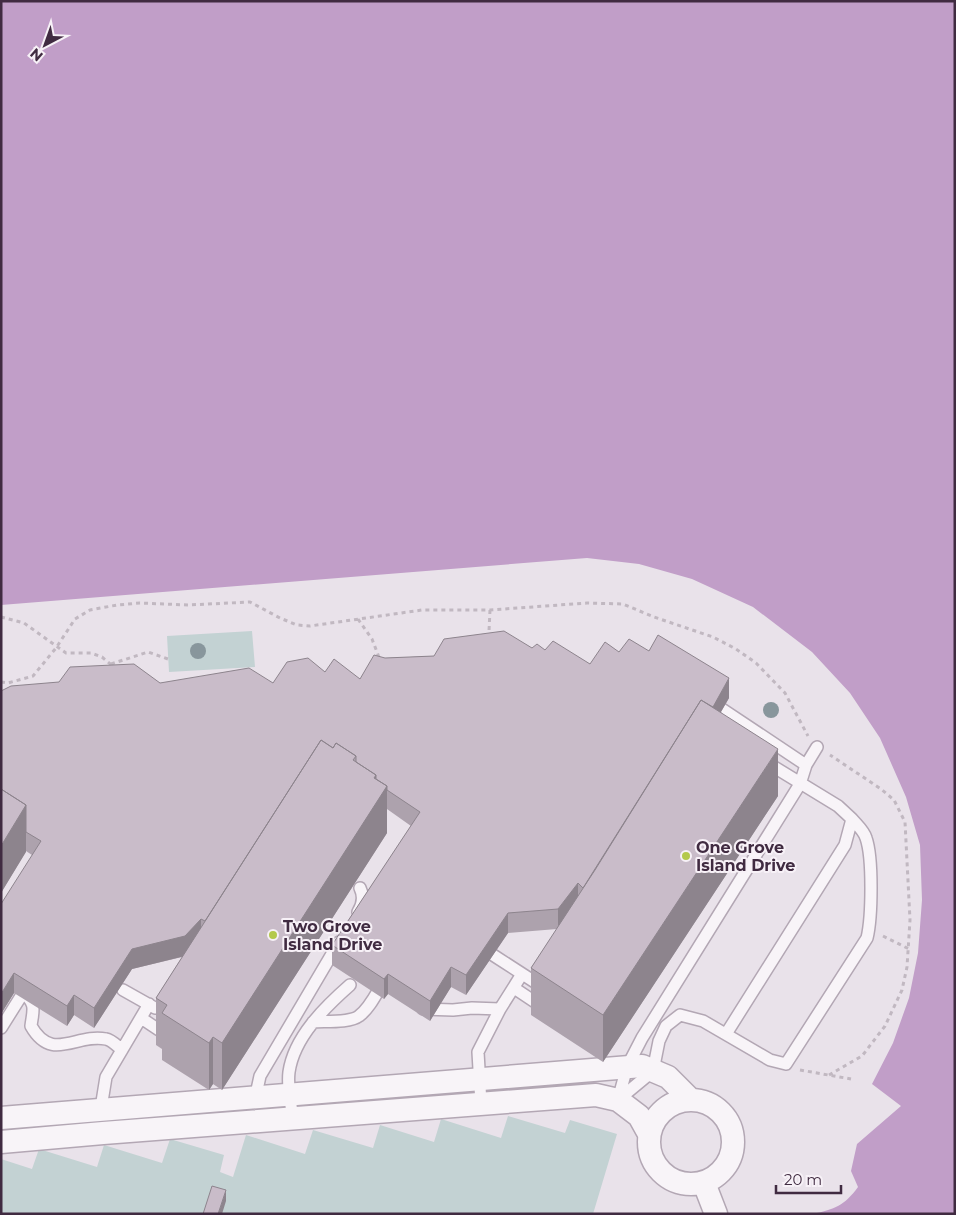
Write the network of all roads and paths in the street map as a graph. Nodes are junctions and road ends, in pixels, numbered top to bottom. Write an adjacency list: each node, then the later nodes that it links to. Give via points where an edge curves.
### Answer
1 (490, 610): 3 (path, via 422,610); 4 (path, via 489,632); 12 (path, via 587,603 623,604 713,637 756,663 785,693)
2 (1, 617): 5 (path, via 24,623)
3 (358, 619): 5 (path, via 297,625 250,602 117,605 90,610 75,619); 8 (path, via 372,639)
4 (493, 640)
5 (56, 648): 7 (path, via 66,653 91,653); 10 (path, via 33,676)
6 (168, 659): 7 (path, via 148,652)
7 (112, 664): 9 (path)
8 (382, 666)
9 (116, 668)
10 (1, 682)
11 (722, 709): 14 (lane)
12 (817, 746): 14 (lane); 19 (path, via 894,800 905,822)
13 (760, 758): 15 (lane)
14 (806, 765): 15 (lane)
15 (800, 784): 16 (lane, via 838,806); 39 (lane)
16 (852, 819): 18 (lane, via 866,835 869,850); 36 (lane, via 845,845)
17 (360, 888): 45 (lane, via 362,906 260,1076)
18 (869, 929): 19 (path); 38 (lane, via 867,938)
19 (909, 949): 41 (path, via 902,990 885,1026 862,1056)
20 (493, 955): 22 (lane)
21 (391, 970): 33 (lane, via 358,1017)
22 (522, 974): 24 (lane); 26 (lane)
23 (350, 985): 33 (lane)
24 (514, 988): 29 (lane); 30 (lane)
25 (123, 990): 28 (lane)
26 (548, 990)
27 (414, 1003): 30 (lane, via 425,1010)
28 (149, 1004): 31 (lane); 32 (lane)
29 (538, 1004)
30 (500, 1009): 43 (lane, via 478,1052)
31 (163, 1012)
32 (141, 1018): 35 (lane); 37 (lane)
33 (312, 1022): 44 (lane, via 295,1052 289,1073)
34 (1, 1028): 37 (lane, via 24,993 31,999 34,1009 31,1026 38,1037 50,1044 106,1039)
35 (159, 1030)
36 (726, 1034): 38 (lane, via 770,1060); 40 (lane, via 703,1021 680,1015 666,1026 658,1041)
37 (122, 1050): 49 (lane, via 106,1077)
38 (786, 1064): 41 (path, via 799,1070)
39 (627, 1067): 40 (street, via 642,1066); 43 (street); 46 (lane)
40 (653, 1070): 46 (lane); 47 (street, via 668,1077)
41 (829, 1075): 42 (path)
42 (851, 1079)
43 (479, 1080): 44 (street); 48 (lane)
44 (290, 1095): 45 (street); 51 (lane)
45 (255, 1098): 49 (street); 52 (lane)
46 (618, 1100): 48 (street, via 596,1095); 54 (street, via 640,1116)
47 (691, 1100): 54 (street, via 677,1102 664,1109); 56 (street, via 716,1108 732,1130 732,1156 726,1168)
48 (481, 1104): 51 (street)
49 (100, 1110): 50 (street); 53 (lane)
50 (1, 1118)
51 (293, 1119): 52 (street)
52 (256, 1121): 53 (street)
53 (103, 1133): 55 (street)
54 (649, 1134): 56 (street, via 653,1163 663,1174 675,1182)
55 (1, 1142)
56 (704, 1183): 57 (street)
57 (716, 1214)

